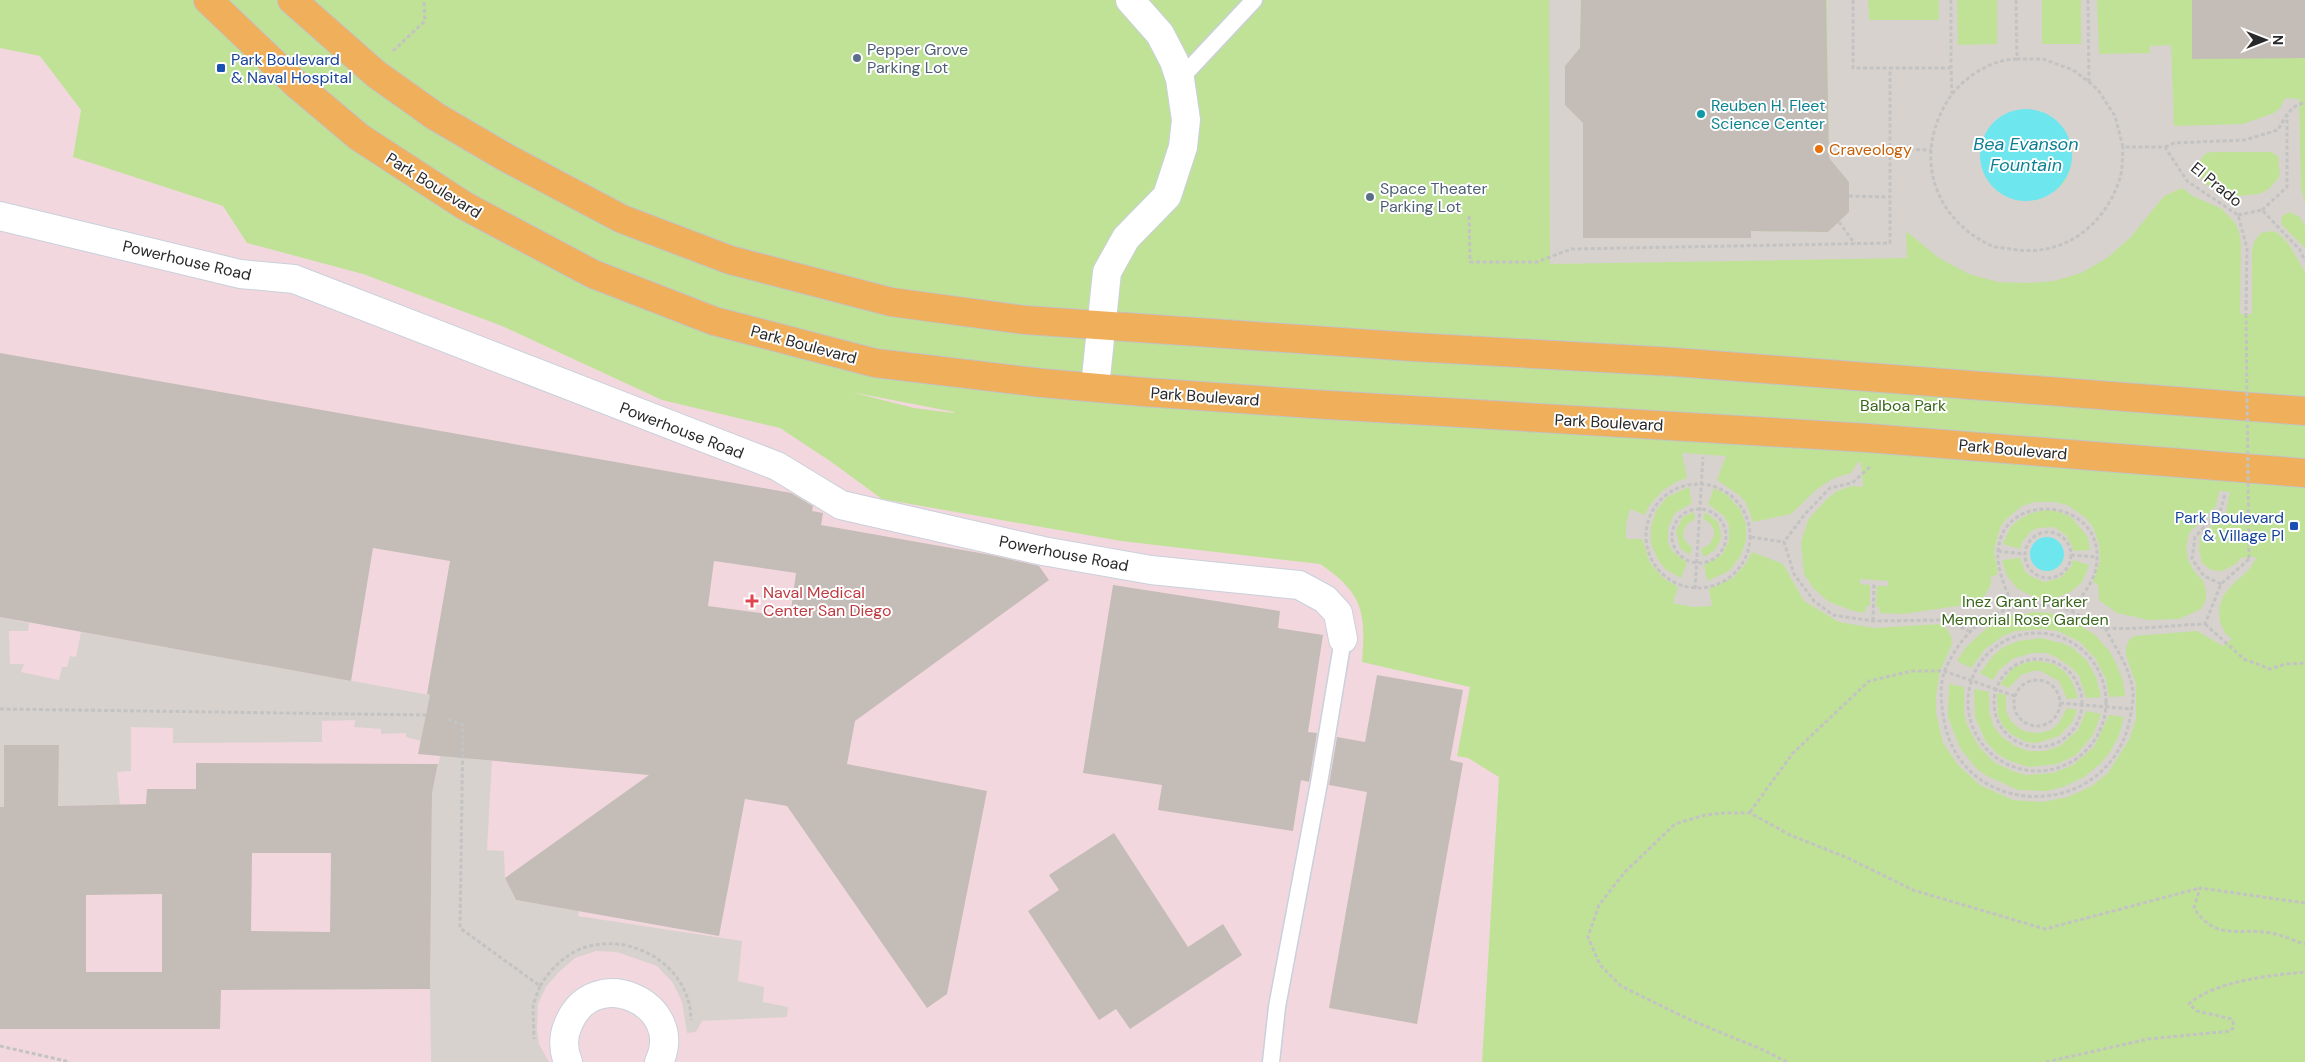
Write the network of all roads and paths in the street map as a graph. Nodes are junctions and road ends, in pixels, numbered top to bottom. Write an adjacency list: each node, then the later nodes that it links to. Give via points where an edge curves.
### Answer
1 (208, 0): 33 (main road, Park Boulevard, via 295,84 358,137 465,206 593,274 714,321 875,363)
2 (292, 0): 32 (main road, via 376,74 434,116 622,219 730,260 891,302 1025,320)
3 (424, 0): 10 (path, via 425,21)
4 (1130, 0): 14 (street, via 1160,34)
5 (1254, 0): 14 (lane)
6 (1853, 0): 12 (path, via 1853,68)
7 (1951, 0): 13 (path)
8 (2016, 0): 11 (path)
9 (2088, 0): 15 (path)
10 (391, 53)
11 (2017, 59): 15 (path, via 2043,59 2073,70); 16 (path, via 1982,69 1956,88)
12 (1890, 68): 13 (path); 21 (path)
13 (1951, 68): 16 (path)
14 (1180, 79): 32 (street, via 1186,120 1173,184 1159,207 1126,238 1112,259 1104,283)
15 (2088, 82): 19 (path, via 2098,90 2115,116)
16 (1952, 95): 22 (path, via 1938,114)
17 (2305, 104): 18 (path, via 2299,104)
18 (2287, 113): 20 (path, via 2278,130 2245,140 2174,143); 25 (path, via 2287,187)
19 (2123, 147): 20 (path); 22 (path, via 2120,179 2107,209 2085,232 2057,247 2025,252 1994,246 1966,231 1944,206 1933,177)
20 (2164, 147): 26 (path, El Prado, via 2187,181)
21 (1890, 149): 22 (path); 24 (path)
22 (1931, 150)
23 (1849, 196): 24 (path)
24 (1890, 197): 30 (path, via 1890,243)
25 (2262, 210): 26 (path); 31 (path, via 2300,250)
26 (2238, 215): 49 (path, El Prado, bridge, via 2247,248 2249,558)
27 (0, 216): 57 (street, Powerhouse Road, via 240,274 294,280 777,466 841,505 1043,551 1150,570 1299,585 1325,599 1338,613)
28 (1469, 216): 30 (path, via 1470,262 1537,262 1571,249)
29 (1839, 222): 30 (path)
30 (1855, 244)
31 (2305, 261)
32 (1100, 325): 33 (street); 34 (main road, via 1683,363)
33 (1095, 387): 37 (main road, Park Boulevard, via 1312,404 1868,438)
34 (2305, 411)
35 (1703, 455): 38 (path)
36 (1875, 463): 42 (path, via 1852,483 1830,488)
37 (2305, 474)
38 (1701, 483): 40 (path); 41 (path, via 1717,487 1736,500 1748,520); 50 (path, via 1683,486 1667,494 1655,507 1647,524 1646,542 1651,559 1662,574 1677,584)
39 (2226, 491): 49 (path, via 2221,509 2195,537 2192,559 2204,576)
40 (1700, 508): 47 (path); 47 (path, via 1691,509 1677,520 1672,538 1680,554); 47 (path, via 1716,514 1726,529 1726,538 1724,546 1713,559)
41 (1751, 537): 42 (path); 50 (path, via 1748,554 1740,568 1727,580 1712,587)
42 (1784, 542): 53 (path, via 1794,574 1814,601 1833,615)
43 (1998, 551): 44 (path); 46 (path, via 2008,526 2033,510 2048,508 2063,510 2088,528); 51 (path, via 1999,571)
44 (2024, 554): 45 (path, via 2030,539 2052,532 2066,540); 45 (path, via 2028,568 2047,578 2066,569)
45 (2071, 555): 46 (path)
46 (2097, 557): 52 (path, via 2094,573)
47 (1696, 563): 50 (path)
48 (1874, 584): 53 (path)
49 (2221, 584): 54 (path)
50 (1695, 588)
51 (2012, 608): 52 (path, via 2055,606); 56 (path, via 1989,617)
52 (2072, 612): 55 (path)
53 (1873, 622): 56 (path, via 1945,620)
54 (2205, 624): 55 (path); 58 (path, via 2244,659 2261,666 2270,669)
55 (2105, 628): 67 (path, via 2133,687)
56 (1969, 632): 59 (path, via 1953,652)
57 (1343, 639): 80 (lane, via 1277,1007)
58 (2305, 662)
59 (1944, 671): 60 (path); 67 (path, via 1941,703 1946,732 1958,757 1980,779 2004,792 2032,798 2060,795 2088,782 2110,764 2124,740); 70 (path, via 1912,671 1870,681 1794,753)
60 (1971, 681): 61 (path); 65 (path, via 1981,662 1996,646 2016,636 2038,633 2060,636 2079,647 2094,663 2104,683); 65 (path, via 1968,702 1971,724 1980,743 1995,758 2014,768 2042,771 2076,760 2092,745 2102,727)
61 (1995, 689): 62 (path); 64 (path, via 2011,666 2039,658 2066,668 2076,679); 64 (path, via 1993,705 1996,720 2016,742 2029,747 2044,748 2070,734 2079,722)
62 (2015, 696): 63 (path, via 2022,685 2043,681 2056,689); 63 (path, via 2016,714 2020,720 2034,727 2042,727 2056,718)
63 (2060, 703): 64 (path)
64 (2082, 705): 65 (path)
65 (2106, 707): 67 (path)
66 (0, 709): 68 (path)
67 (2132, 709)
68 (426, 715)
69 (448, 719): 75 (path, via 463,725 460,928 540,986 533,1005)
70 (1750, 812): 71 (path, via 1790,835 1848,858 1913,890 2045,929); 81 (path, via 1705,815 1674,824 1624,873 1599,905 1588,937 1600,965 1621,986)
71 (2200, 888): 72 (path); 73 (path, via 2194,908 2202,921 2222,931 2272,933)
72 (2305, 904)
73 (2305, 944)
74 (2305, 972): 82 (path, via 2224,986 2197,996 2189,1004 2197,1011 2232,1019 2234,1026 2231,1032 2148,1038)
75 (536, 1044)
76 (0, 1046): 77 (path)
77 (70, 1062)
78 (568, 1062): 79 (street, via 565,1032 571,1016 583,1003 598,995 615,992 632,996 648,1006 658,1020 664,1036)
79 (658, 1062)
80 (1271, 1062)
81 (1787, 1062)
82 (2046, 1062)

